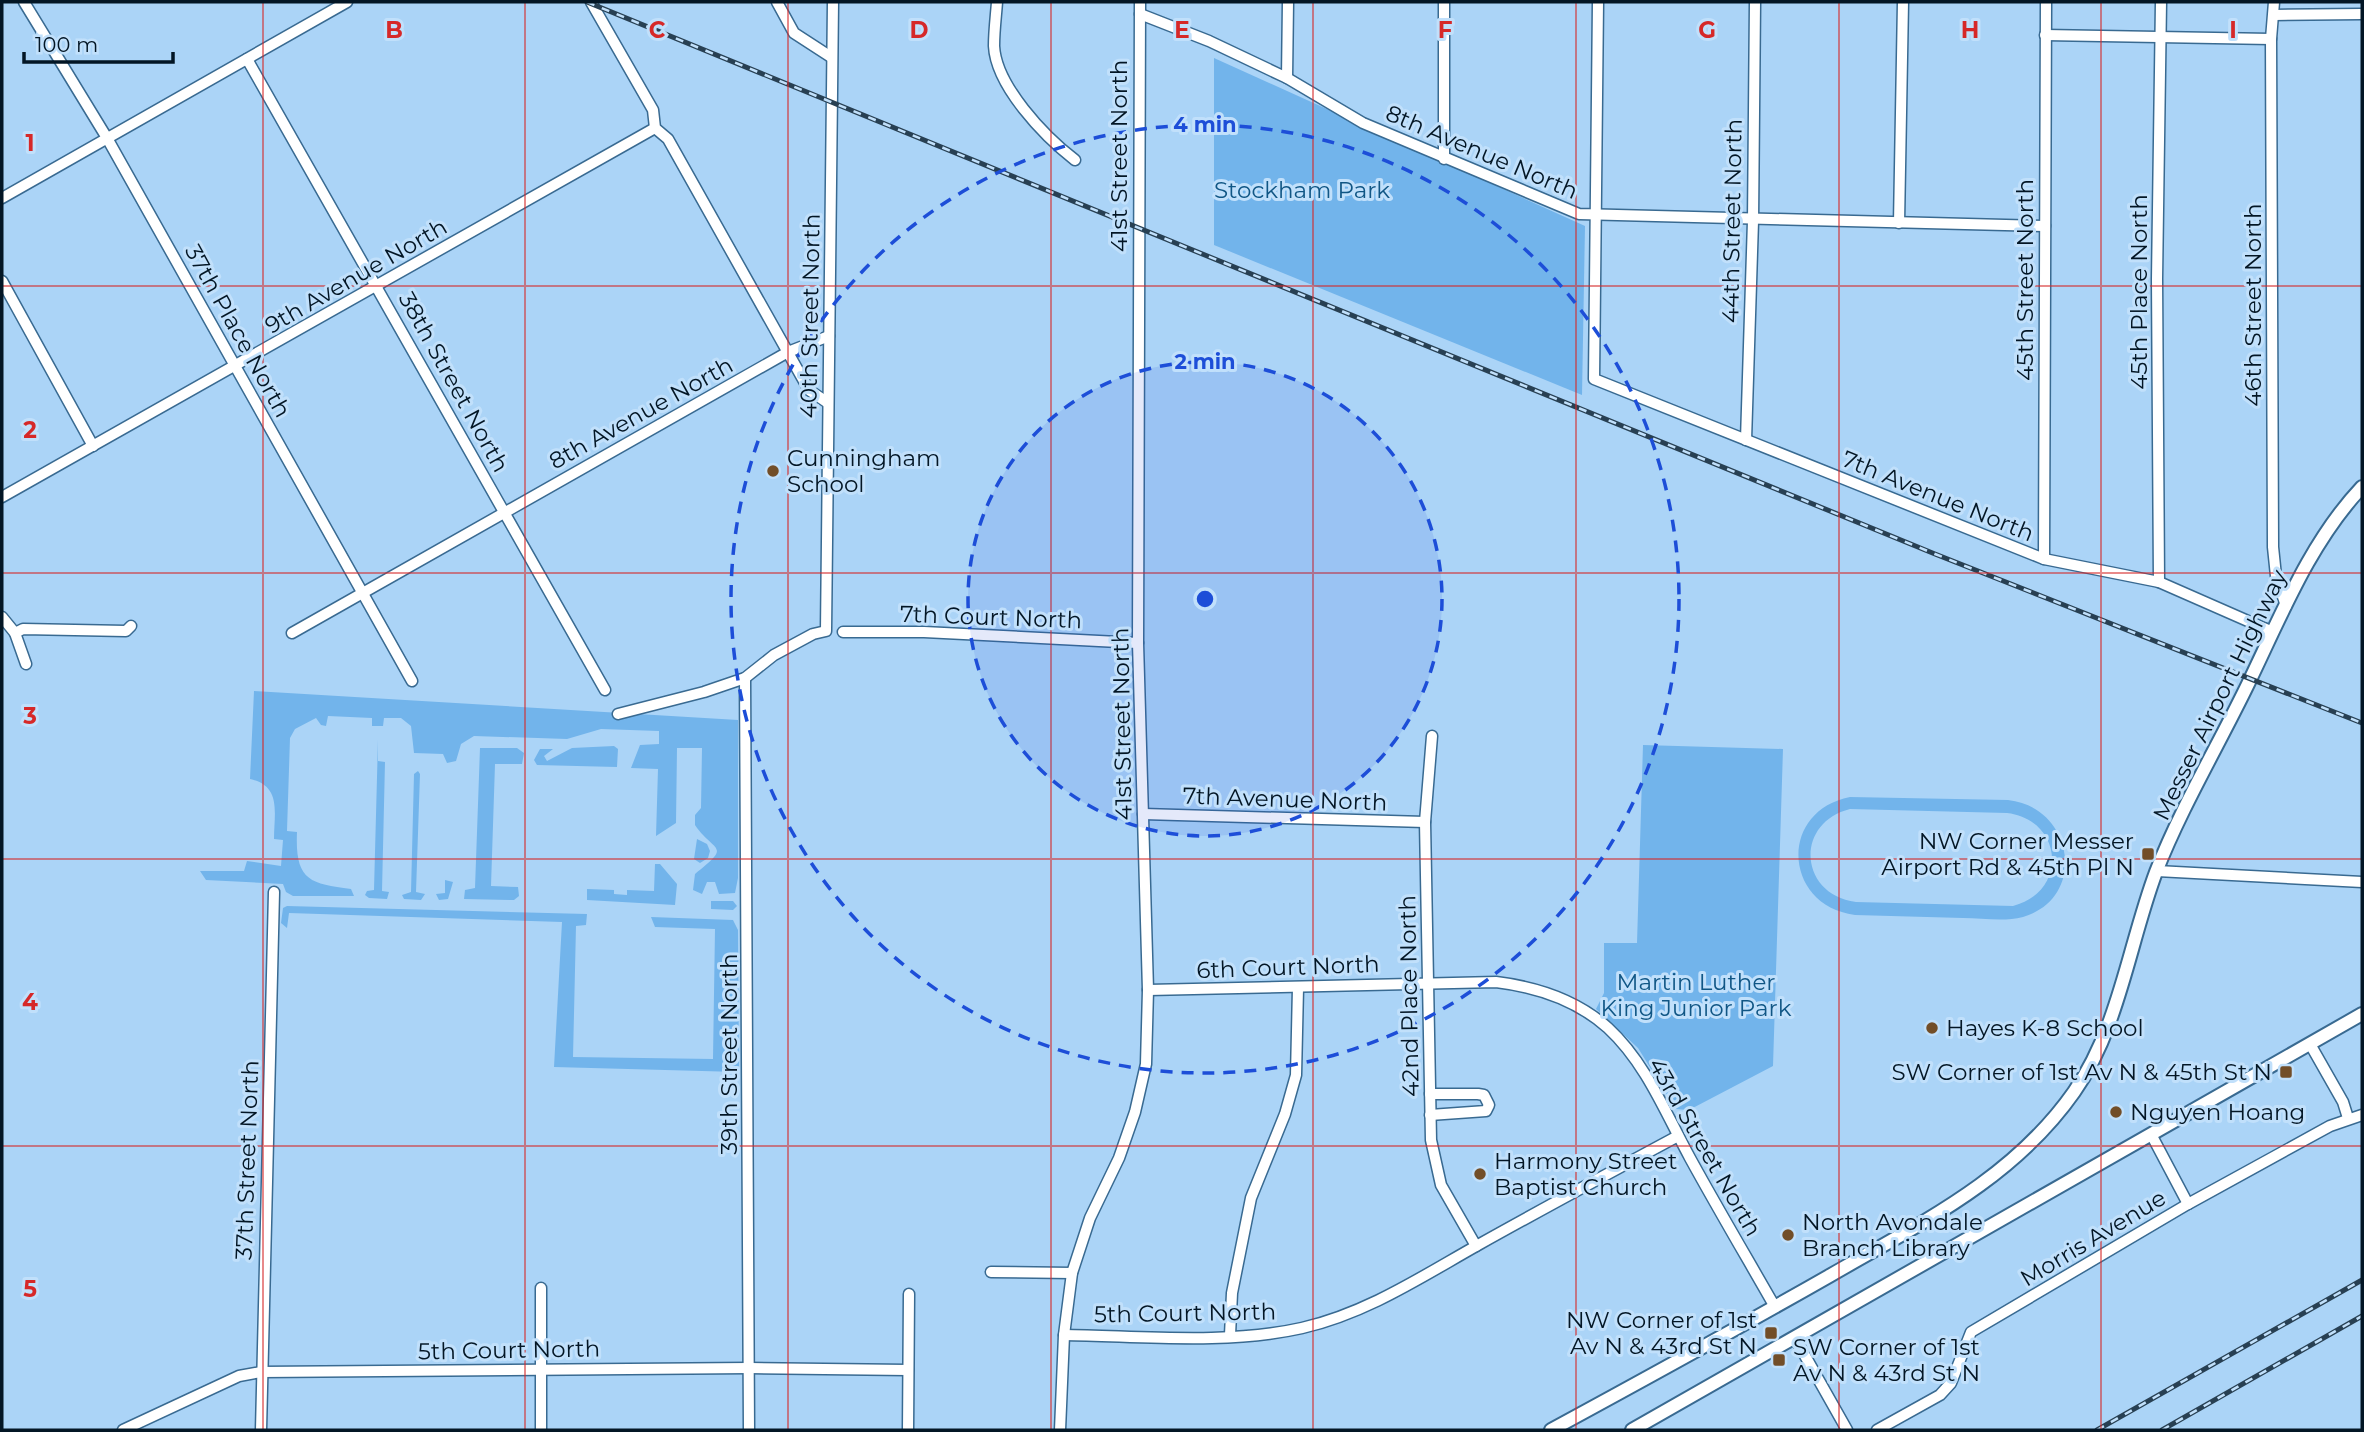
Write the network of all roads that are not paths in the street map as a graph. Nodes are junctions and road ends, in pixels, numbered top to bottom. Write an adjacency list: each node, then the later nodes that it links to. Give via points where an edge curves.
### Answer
1 (24, 2): 26 (street, 37th Place North)
2 (347, 2): 23 (street)
3 (591, 2): 25 (street, via 653,110)
4 (777, 2): 22 (street, via 794,33)
5 (834, 2): 22 (street, 40th Street North)
6 (998, 2): 28 (street, via 994,48 1006,83 1043,132)
7 (1140, 2): 16 (street, 41st Street North)
8 (1288, 2): 24 (street)
9 (1444, 2): 27 (street)
10 (1598, 2): 30 (street)
11 (1755, 2): 31 (street, 44th Street North)
12 (1903, 2): 32 (street)
13 (2046, 2): 19 (street, 45th Street North)
14 (2161, 2): 20 (street, 45th Place North)
15 (2274, 2): 18 (street, 46th Street North)
16 (1140, 14): 24 (street, 8th Avenue North); 55 (street, 41st Street North)
17 (2362, 14): 18 (street)
18 (2274, 15): 21 (street, 46th Street North)
19 (2045, 35): 20 (street); 33 (street, 45th Street North)
20 (2161, 37): 21 (street); 46 (street, 45th Place North)
21 (2271, 39): 48 (street, 46th Street North, via 2273,547 2276,576)
22 (831, 57): 36 (street, 40th Street North)
23 (247, 59): 26 (street); 35 (street, 38th Street North)
24 (1287, 78): 27 (street, 8th Avenue North, via 1363,123)
25 (656, 128): 35 (street, 9th Avenue North); 37 (street, via 668,139)
26 (107, 138): 29 (street); 38 (street, 37th Place North)
27 (1444, 159): 30 (street, 8th Avenue North, via 1579,215)
28 (1075, 160)
29 (2, 198)
30 (1595, 217): 31 (street, 8th Avenue North); 40 (street, 7th Avenue North, via 1594,379)
31 (1753, 220): 32 (street, 8th Avenue North); 40 (street, 44th Street North)
32 (1899, 223): 33 (street, 8th Avenue North)
33 (2045, 226): 45 (street, 45th Street North)
34 (2, 281): 41 (street)
35 (377, 285): 38 (street, 9th Avenue North); 44 (street, 38th Street North)
36 (829, 336): 37 (street, 8th Avenue North); 39 (street, 40th Street North)
37 (788, 352): 39 (street, via 809,390); 44 (street, 8th Avenue North)
38 (235, 366): 41 (street, 9th Avenue North); 47 (street, 37th Place North)
39 (828, 404): 57 (street, 40th Street North, via 826,631 774,655)
40 (1745, 440): 45 (street, 7th Avenue North)
41 (93, 446): 43 (street, 9th Avenue North)
42 (2362, 487): 48 (main road, Messer Airport Highway, via 2319,543)
43 (2, 498)
44 (505, 511): 47 (street, 8th Avenue North); 59 (street, 38th Street North)
45 (2044, 559): 46 (street, 7th Avenue North)
46 (2159, 582): 52 (street, 7th Avenue North)
47 (363, 593): 54 (street, 8th Avenue North); 58 (street, 37th Place North)
48 (2287, 606): 52 (main road, Messer Airport Highway)
49 (2, 617): 53 (street)
50 (131, 626): 53 (street, via 126,631 23,629)
51 (843, 632): 55 (street, 7th Court North)
52 (2273, 632): 64 (main road, Messer Airport Highway)
53 (15, 633): 56 (street)
54 (292, 633)
55 (1138, 643): 62 (street, 41st Street North)
56 (26, 664)
57 (745, 678): 60 (street); 88 (street, 39th Street North)
58 (412, 681)
59 (605, 690)
60 (618, 714)
61 (1432, 736): 63 (street, 42nd Place North)
62 (1143, 814): 63 (street, 7th Avenue North); 69 (street, 41st Street North)
63 (1425, 822): 67 (street, 42nd Place North)
64 (2157, 871): 65 (street); 84 (main road, Messer Airport Highway, via 2092,1063 2049,1126 1972,1194)
65 (2362, 882)
66 (274, 891): 91 (street, 37th Street North)
67 (1429, 983): 68 (street, 6th Court North); 72 (street, 42nd Place North); 76 (street, 43rd Street North, via 1496,982 1528,986 1562,998 1608,1028 1647,1076)
68 (1298, 988): 69 (street, 6th Court North); 86 (street, via 1296,1075 1251,1198 1232,1293)
69 (1148, 990): 81 (street, 41st Street North, via 1146,1064 1135,1112)
70 (2362, 1014): 71 (main road)
71 (2310, 1044): 75 (street); 77 (main road)
72 (1430, 1094): 73 (street, 42nd Place North); 73 (street, via 1478,1094 1485,1096 1489,1105 1478,1114)
73 (1430, 1115): 79 (street, 42nd Place North, via 1441,1185)
74 (2362, 1115): 75 (street, Morris Avenue)
75 (2348, 1118): 78 (street, Morris Avenue)
76 (1678, 1136): 79 (street, 5th Court North); 84 (street, 43rd Street North)
77 (2152, 1136): 78 (street); 87 (main road)
78 (2188, 1204): 101 (street, Morris Avenue, via 1971,1332 1951,1384 1940,1395)
79 (1476, 1246): 86 (street, 5th Court North, via 1355,1312 1303,1328)
80 (991, 1272): 81 (street)
81 (1072, 1273): 85 (street, 41st Street North)
82 (541, 1288): 89 (street)
83 (909, 1294): 90 (street)
84 (1775, 1307): 98 (main road, Messer Airport Highway)
85 (1065, 1335): 86 (street, 5th Court North); 97 (street, 41st Street North)
86 (1230, 1335)
87 (1795, 1338): 99 (main road); 100 (street)
88 (750, 1368): 89 (street, 5th Court North); 90 (street, 5th Court North); 95 (street, 39th Street North)
89 (541, 1369): 91 (street, 5th Court North); 94 (street)
90 (908, 1370): 96 (street)
91 (261, 1372): 92 (street, 5th Court North, via 239,1376); 93 (street, 37th Street North)
92 (123, 1430)
93 (261, 1430)
94 (541, 1430)
95 (749, 1430)
96 (908, 1430)
97 (1060, 1430)
98 (1551, 1430)
99 (1632, 1430)
100 (1847, 1430)
101 (1877, 1430)

